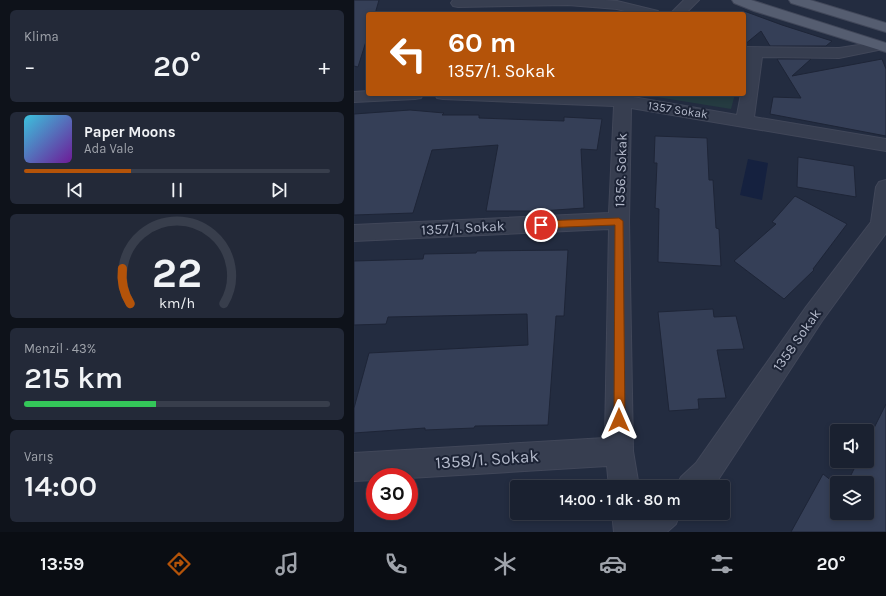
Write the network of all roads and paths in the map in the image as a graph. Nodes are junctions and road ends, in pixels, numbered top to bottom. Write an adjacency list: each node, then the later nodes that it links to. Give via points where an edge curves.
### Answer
1 (692, 0): 8 (street)
2 (739, 0): 11 (main road, via 758,8)
3 (768, 0): 11 (main road)
4 (796, 0): 10 (main road)
5 (820, 0): 9 (main road)
6 (456, 6): 7 (street, via 532,0 568,1 618,5)
7 (646, 12)
8 (679, 12)
9 (886, 20)
10 (886, 28)
11 (883, 44): 12 (street, via 839,53)
12 (750, 52): 17 (street)
13 (374, 96): 15 (street)
14 (534, 96): 16 (street, 1357 Sokak)
15 (354, 97)
16 (625, 98): 17 (street, 1357 Sokak); 20 (street, 1356. Sokak)
17 (745, 121): 18 (street, 1357 Sokak)
18 (886, 145)
19 (886, 187): 25 (street, 1358 Sokak, via 881,224 814,314 706,473)
20 (619, 221): 21 (street, 1357/1. Sokak); 22 (street, 1356. Sokak)
21 (354, 233)
22 (620, 451): 23 (street, 1358/1. Sokak); 24 (street, 1356. Sokak)
23 (354, 467)
24 (623, 480)
25 (698, 480)
26 (627, 520): 28 (street)
27 (657, 520): 29 (street)
28 (628, 532)
29 (645, 532)

